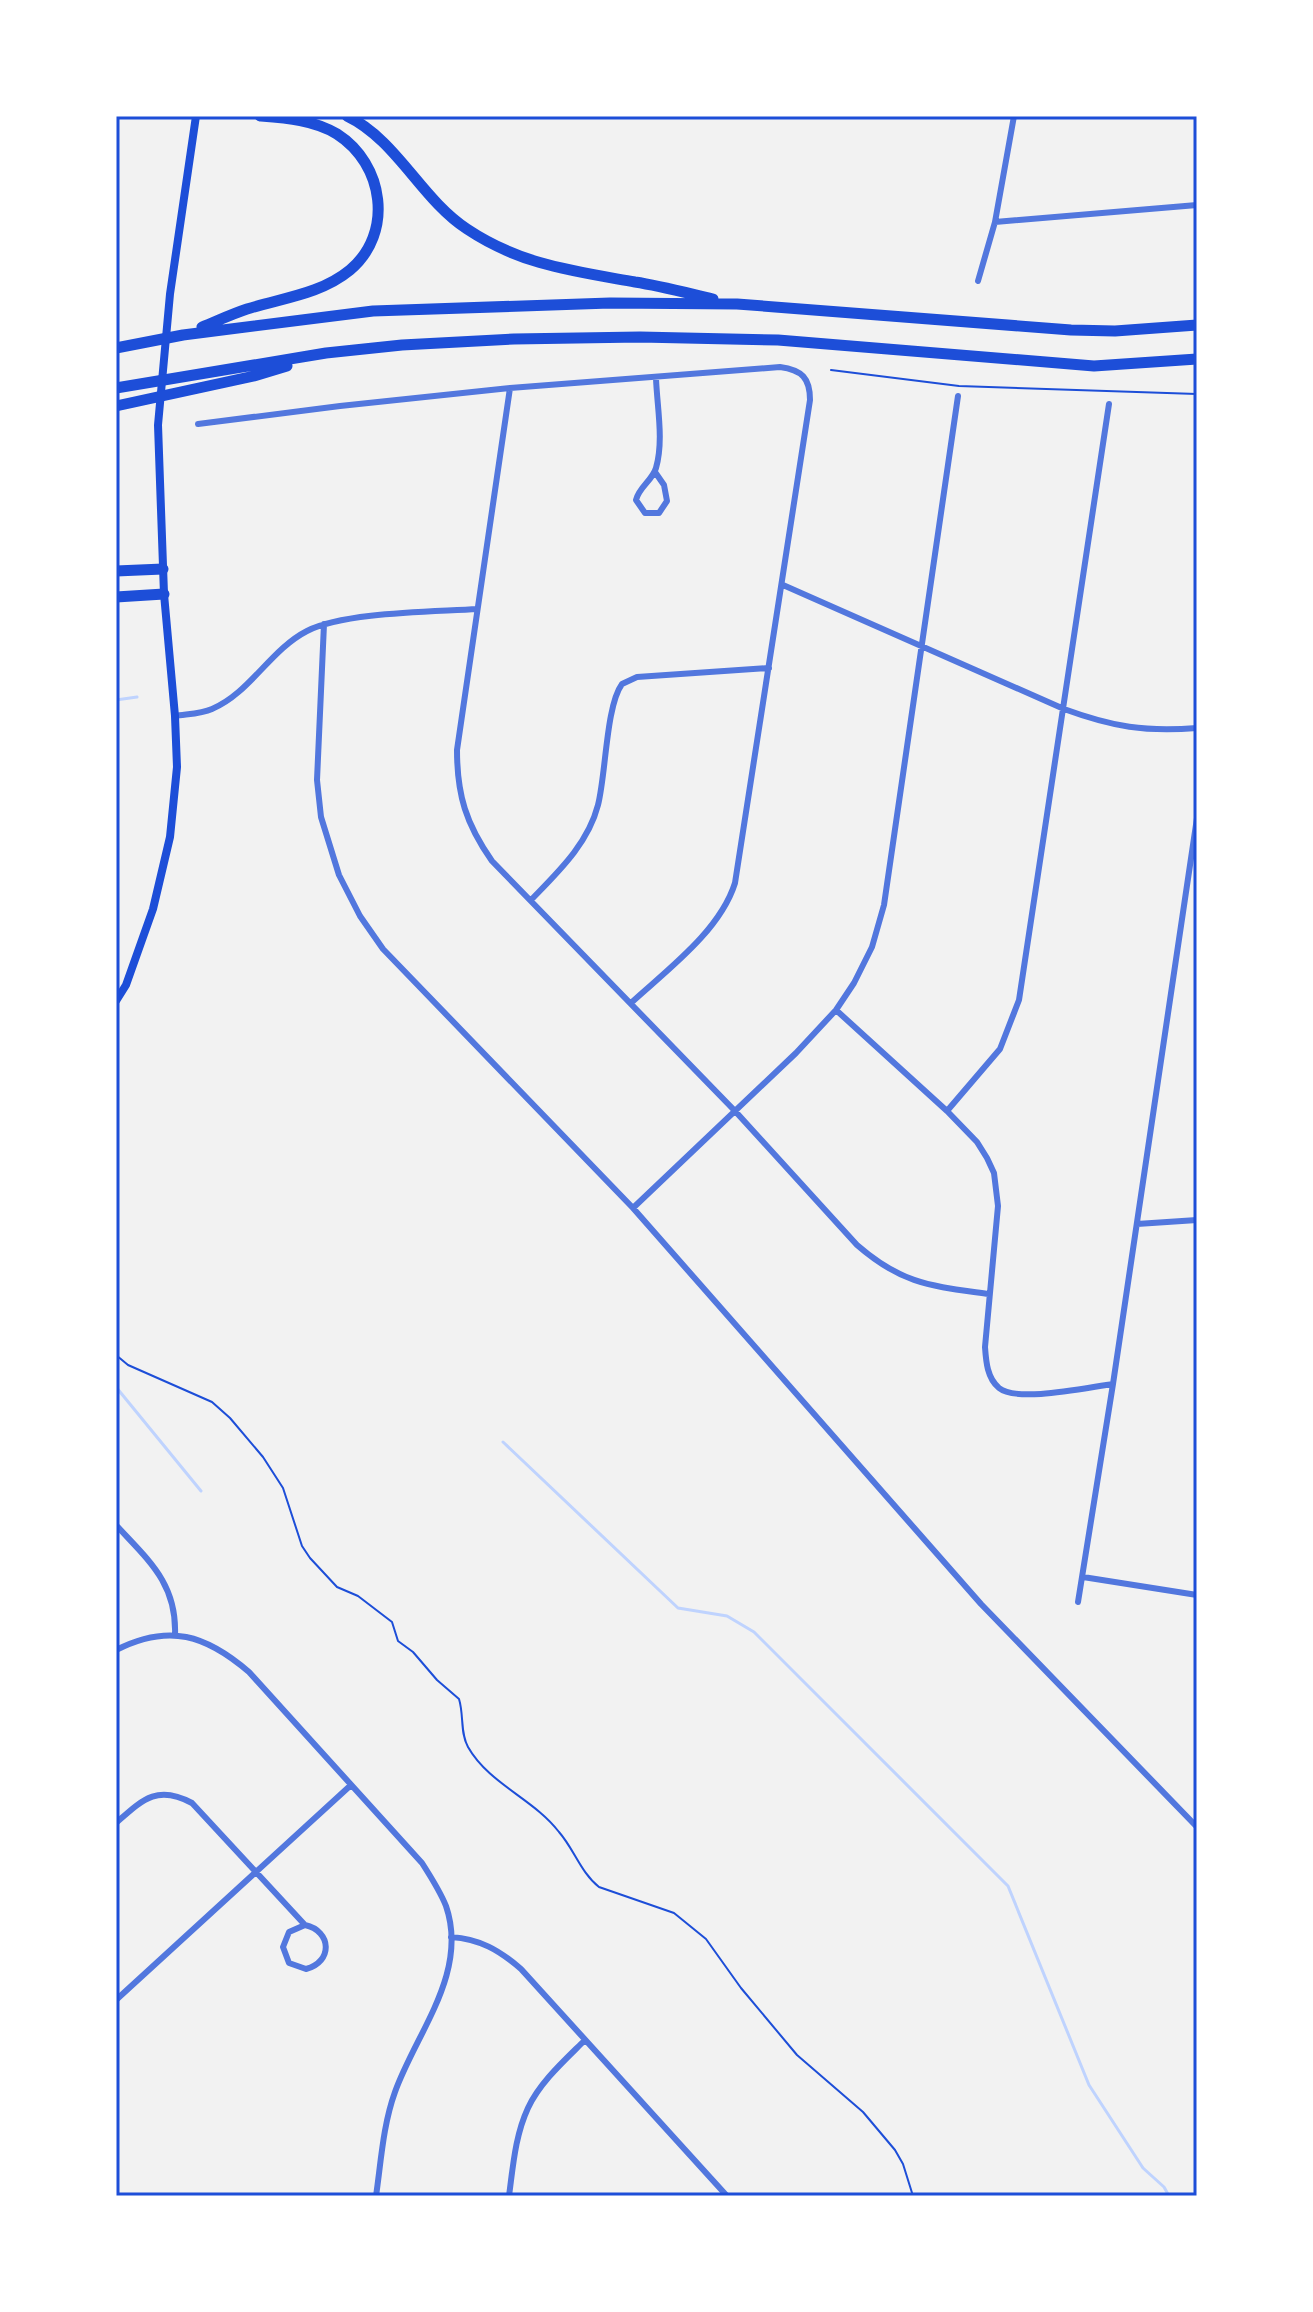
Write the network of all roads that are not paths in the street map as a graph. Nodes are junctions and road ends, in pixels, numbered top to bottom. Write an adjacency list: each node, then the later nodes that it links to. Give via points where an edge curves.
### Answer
1 (196, 116): 22 (main road, via 170,294 158,425)
2 (260, 116): 10 (highway, via 318,125 350,144 373,177 379,202 375,235 366,252 337,279)
3 (347, 116): 8 (highway, via 380,140 465,228 517,257)
4 (1014, 116): 6 (street)
5 (1197, 205): 6 (street)
6 (995, 222): 7 (street)
7 (978, 281)
8 (737, 304): 9 (highway, via 1071,330); 10 (highway, via 373,311)
9 (1197, 325)
10 (183, 335): 11 (highway)
11 (116, 348)
12 (326, 353): 13 (highway, via 640,337 778,340 1094,366); 15 (highway); 19 (highway, via 254,376)
13 (1197, 359)
14 (656, 378): 16 (street); 21 (street); 24 (street, via 780,367 794,369 809,382)
15 (116, 388)
16 (510, 388): 20 (street); 27 (street)
17 (958, 396): 29 (street)
18 (1109, 404): 31 (street)
19 (116, 406)
20 (198, 424)
21 (655, 472): 21 (street, via 636,500 651,515 667,501)
22 (163, 569): 23 (highway); 25 (main road)
23 (116, 571)
24 (783, 585): 29 (street); 30 (street)
25 (164, 594): 26 (highway); 32 (main road)
26 (116, 597)
27 (477, 609): 28 (street); 36 (street, via 457,750 460,798 484,849)
28 (324, 624): 32 (street, via 288,644 223,702); 42 (street, via 317,780 321,817 339,875 360,916 383,949)
29 (923, 646): 31 (street); 39 (street, via 884,905 872,947)
30 (769, 668): 36 (street, via 637,677 622,684 614,699 593,821 574,853); 38 (street, via 731,894 712,925)
31 (1064, 709): 33 (street, via 1102,723 1156,731); 41 (street, via 1014,1016 994,1058)
32 (175, 716): 37 (main road, via 177,767 170,837 153,909)
33 (1197, 728)
34 (1197, 818): 35 (street)
35 (1194, 859): 44 (street)
36 (531, 900): 38 (street)
37 (116, 1001)
38 (631, 1003): 40 (street)
39 (836, 1010): 40 (street); 41 (street)
40 (735, 1111): 42 (street); 45 (street, via 877,1262 911,1281)
41 (947, 1111): 45 (street, via 977,1142 994,1173 997,1235)
42 (633, 1208): 55 (street, via 981,1604)
43 (1197, 1220): 44 (street)
44 (1137, 1224): 46 (street)
45 (989, 1294): 46 (street, via 986,1362 999,1389 1020,1395)
46 (1113, 1384): 48 (street)
47 (116, 1525): 51 (street, via 159,1572 173,1602)
48 (1083, 1577): 49 (street); 50 (street)
49 (1197, 1595)
50 (1078, 1602)
51 (175, 1635): 52 (street); 53 (street, via 202,1639 227,1653)
52 (116, 1650)
53 (351, 1785): 56 (street); 58 (street, via 422,1863 447,1908)
54 (116, 1823): 56 (street, via 140,1801 158,1794 177,1795 192,1803)
55 (1197, 1827)
56 (255, 1873): 57 (street); 59 (street)
57 (305, 1925): 57 (street, via 289,1932 283,1947 289,1963 306,1969 322,1961 327,1945 320,1931)
58 (451, 1937): 60 (street, via 472,1939 501,1952); 61 (street, via 441,1994 394,2095)
59 (116, 2000)
60 (585, 2040): 62 (street, via 528,2106); 63 (street)
61 (376, 2196)
62 (509, 2196)
63 (727, 2196)

